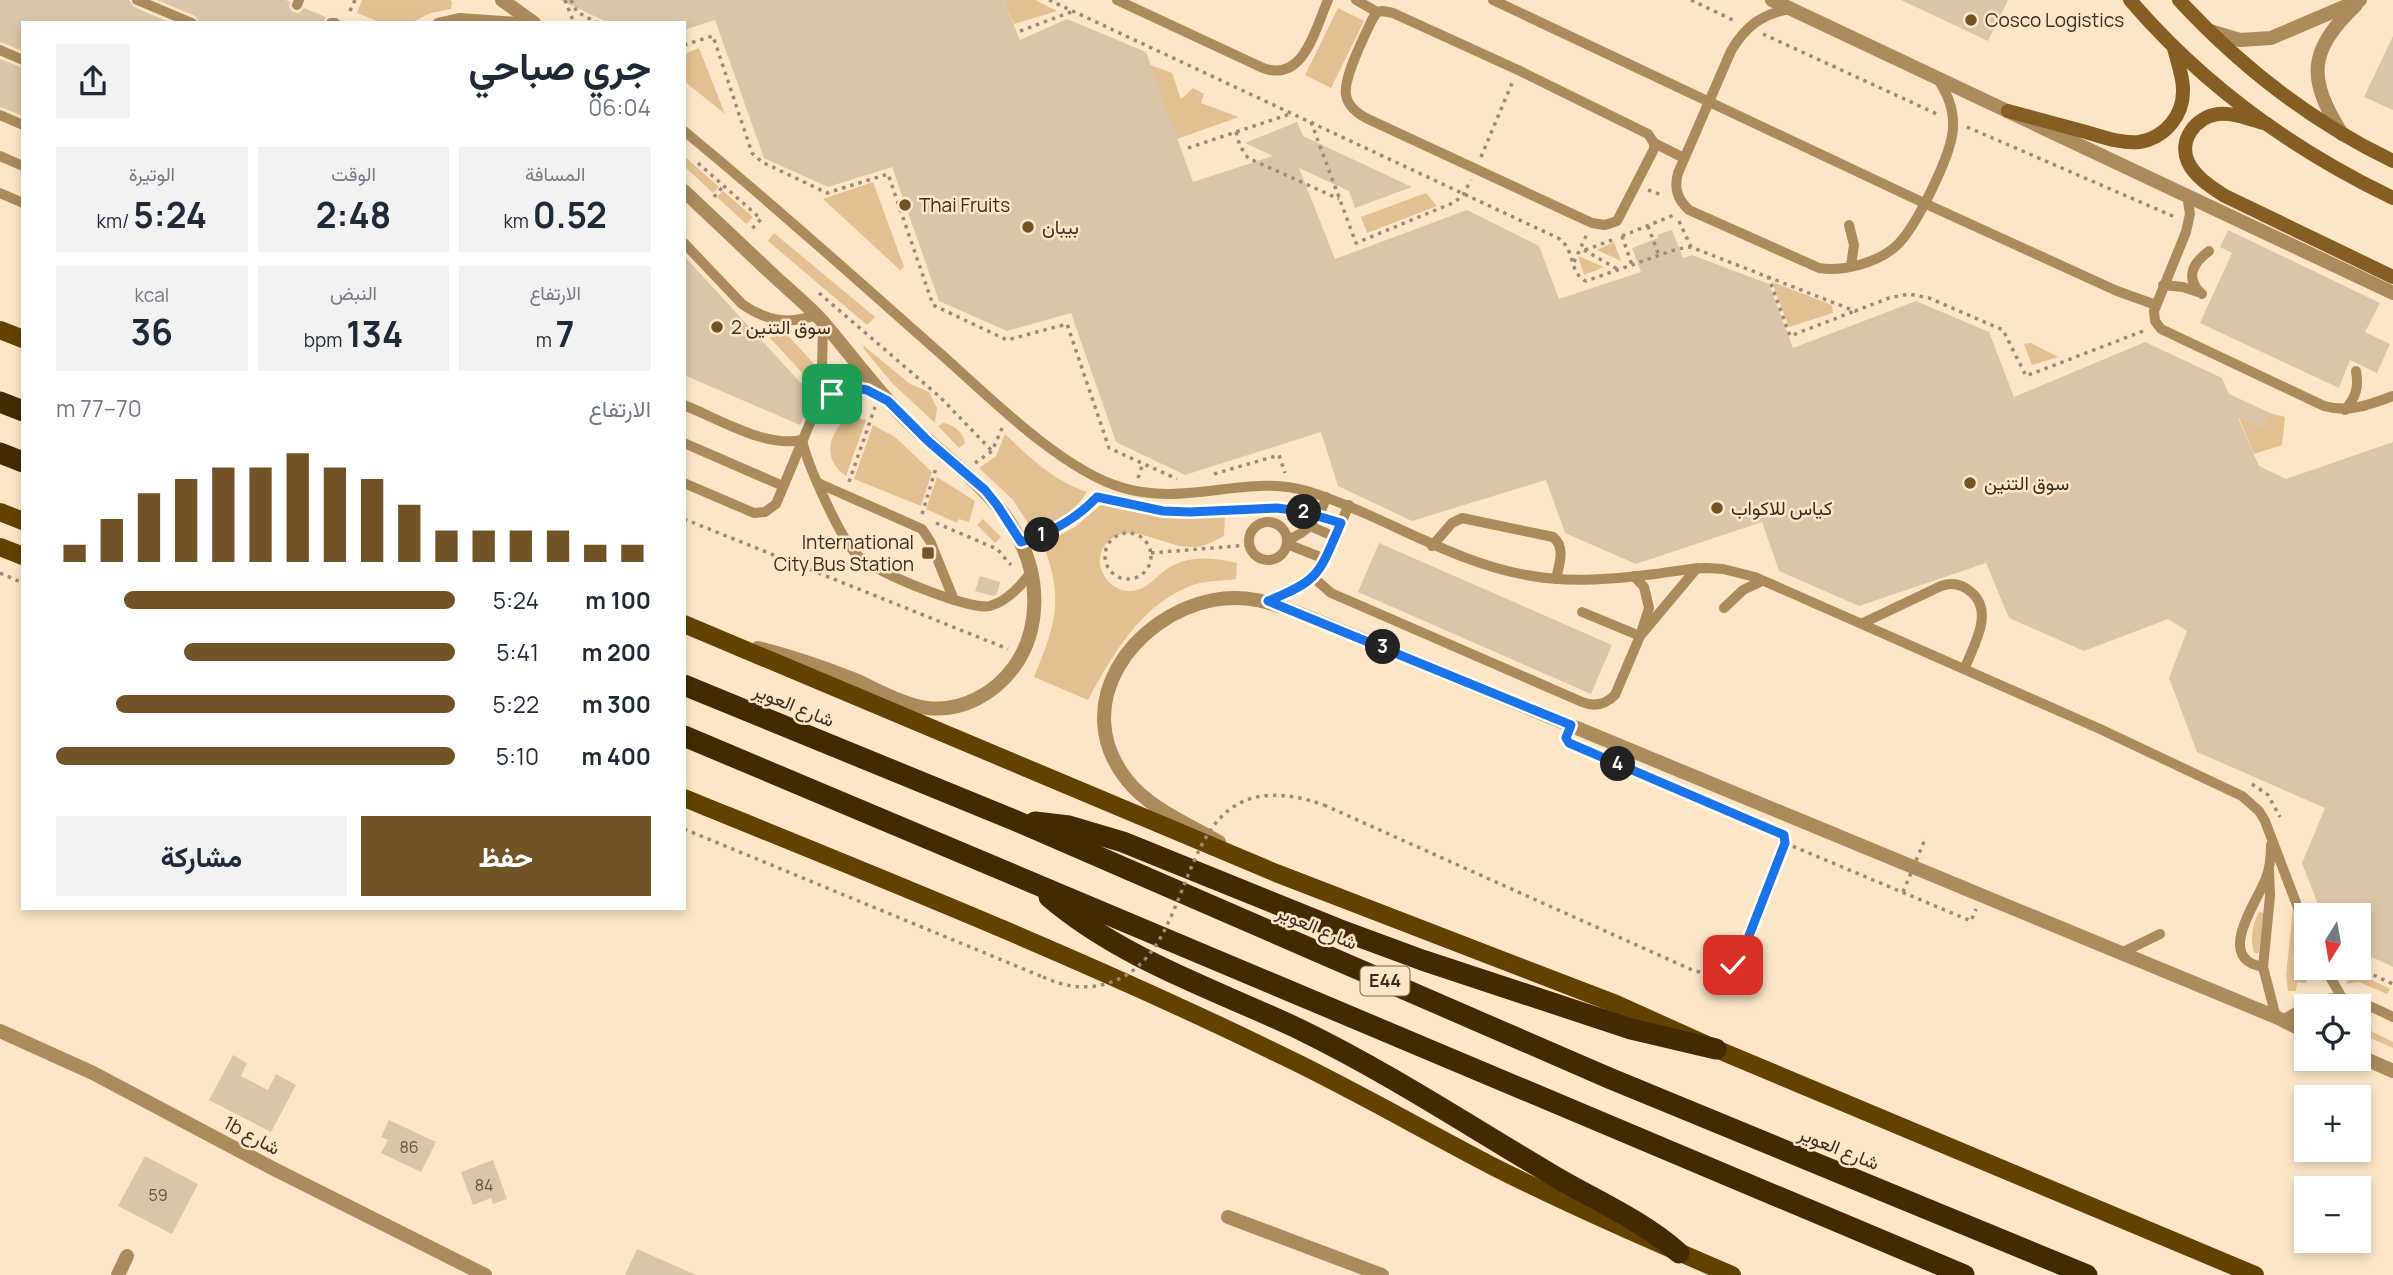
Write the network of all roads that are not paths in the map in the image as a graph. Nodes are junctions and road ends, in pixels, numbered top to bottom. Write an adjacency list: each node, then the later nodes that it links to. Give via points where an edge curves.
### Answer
1 (137, 0): 13 (lane)
2 (502, 0): 16 (street)
3 (1117, 0): 4 (lane, via 1263,68 1282,71 1304,54)
4 (1328, 0)
5 (1356, 0): 12 (lane)
6 (1493, 0): 22 (lane)
7 (1772, 0): 11 (street)
8 (2130, 0): 18 (street)
9 (2179, 0): 17 (street)
10 (2361, 0): 17 (street, via 2271,38 2240,40); 28 (street, via 2329,34 2317,66 2324,105)
11 (1790, 9): 21 (street); 22 (lane, via 1748,27 1731,51)
12 (1377, 12): 29 (lane, via 1393,13 1518,70 1643,130); 29 (lane, via 1345,93 1351,106 1368,119 1605,225 1617,221)
13 (187, 21)
14 (447, 21): 15 (lane)
15 (504, 21)
16 (531, 21)
17 (2210, 31): 28 (street, via 2275,89)
18 (2173, 46): 23 (street, via 2183,82 2182,103 2174,122 2148,140 2117,141); 26 (street)
19 (0, 50): 20 (lane)
20 (21, 59)
21 (1936, 76): 23 (street); 39 (lane, via 1950,101 1953,130)
22 (1709, 102): 31 (lane); 39 (lane)
23 (2008, 111): 36 (street)
24 (0, 116): 25 (lane)
25 (21, 124)
26 (2267, 124): 37 (street); 44 (street, via 2221,114 2200,120 2187,138 2189,164 2224,196)
27 (686, 133): 66 (lane, via 1006,412 1073,463 1133,491 1190,495 1261,486 1289,487)
28 (2342, 135): 32 (street)
29 (1654, 143): 31 (lane)
30 (0, 156): 33 (lane)
31 (1684, 159): 43 (lane, via 1676,180 1678,196 1689,210 1810,265 1828,270)
32 (2393, 161)
33 (21, 165)
34 (0, 193): 38 (lane)
35 (686, 193): 48 (street)
36 (2187, 195): 45 (lane, via 2189,223); 46 (street)
37 (2393, 198)
38 (21, 202)
39 (1924, 203): 43 (lane, via 1896,247); 47 (lane)
40 (1849, 225): 43 (lane, via 1854,246)
41 (686, 245): 48 (lane, via 753,312 778,321)
42 (2209, 251): 45 (lane, via 2198,258 2191,273 2202,294)
43 (1851, 266)
44 (2393, 277)
45 (2163, 285): 47 (lane)
46 (2393, 293)
47 (2156, 305): 57 (lane, via 2154,315 2161,329 2324,406)
48 (819, 319): 53 (street); 58 (lane, via 822,370)
49 (0, 330): 50 (main road)
50 (21, 338)
51 (2356, 370): 57 (lane, via 2355,396)
52 (2393, 396): 57 (lane)
53 (883, 398): 58 (lane, via 855,388 843,390); 79 (street, via 997,505 1021,542)
54 (0, 402): 56 (highway)
55 (686, 406): 59 (lane, via 765,439)
56 (21, 410)
57 (2345, 410)
58 (815, 411): 59 (lane)
59 (802, 440): 63 (lane); 65 (lane)
60 (686, 444): 65 (lane)
61 (0, 453): 62 (highway)
62 (21, 461)
63 (818, 483): 83 (lane, via 858,556); 83 (lane, via 922,529)
64 (686, 484): 65 (lane, via 760,513 776,504)
65 (783, 486)
66 (1326, 497): 67 (lane); 70 (lane)
67 (1349, 505): 71 (lane); 73 (lane)
68 (0, 512): 69 (main road)
69 (21, 520)
70 (1310, 526): 71 (lane); 72 (lane)
71 (1335, 537): 76 (lane)
72 (1287, 542): 72 (lane, via 1282,554 1272,560 1255,555 1250,545 1251,533 1265,523 1282,529); 76 (lane)
73 (1432, 546): 81 (lane, via 1510,572); 81 (lane, via 1462,518 1553,537 1562,549)
74 (0, 547): 75 (main road)
75 (21, 555)
76 (1325, 559): 80 (lane)
77 (1697, 568): 78 (lane); 82 (lane, via 1723,569); 89 (lane)
78 (1634, 576): 81 (lane); 89 (lane, via 1649,601)
79 (1027, 578): 83 (lane, via 991,606); 90 (street, via 1034,609 1023,655 995,688 963,705 926,708 787,656)
80 (1314, 578): 84 (lane); 89 (lane, via 1338,596 1588,704 1602,704 1615,695)
81 (1556, 579)
82 (1762, 581): 85 (lane, via 1743,590); 87 (lane)
83 (954, 600)
84 (1268, 601): 98 (street, via 1213,600 1161,621 1119,666 1107,690 1103,716 1111,755 1136,791); 102 (street)
85 (1724, 608)
86 (1581, 612): 89 (lane)
87 (1863, 624): 91 (lane); 91 (lane, via 1941,586 1960,585 1975,595 1983,611)
88 (686, 625): 90 (main road)
89 (1640, 636)
90 (729, 643): 98 (main road)
91 (1965, 668): 96 (lane, via 2242,796 2259,811)
92 (686, 686): 95 (highway, شارع العوير / E44)
93 (686, 737): 99 (highway, E44)
94 (686, 800): 114 (main road, via 1214,1023 1356,1092 1541,1191)
95 (1014, 820): 110 (highway, via 1096,833 1422,960 1631,1029); 122 (highway, شارع العوير / E44, via 1609,1078)
96 (2272, 842): 97 (lane); 100 (lane)
97 (2269, 868): 103 (lane); 103 (lane, via 2240,937 2247,960)
98 (1276, 873): 110 (main road, via 1616,1004)
99 (1029, 880): 114 (highway, via 1120,946 1377,1069 1643,1225); 121 (highway, E44)
100 (2296, 903)
101 (2160, 934): 102 (lane)
102 (2121, 953): 107 (street)
103 (2263, 967): 107 (lane)
104 (2371, 1006): 106 (lane)
105 (2294, 1012): 107 (lane)
106 (2393, 1017)
107 (2279, 1019): 108 (street)
108 (2294, 1026)
109 (0, 1031): 116 (street, 1b شارع, via 93,1073)
110 (1716, 1049): 123 (main road)
111 (2371, 1061): 112 (street)
112 (2393, 1071)
113 (1228, 1217): 119 (street)
114 (1679, 1253): 120 (main road)
115 (127, 1256): 117 (street)
116 (463, 1270): 118 (street, 1b شارع)
117 (118, 1275)
118 (485, 1275)
119 (1382, 1275)
120 (1732, 1275)
121 (1964, 1275)
122 (2087, 1275)
123 (2255, 1275)

